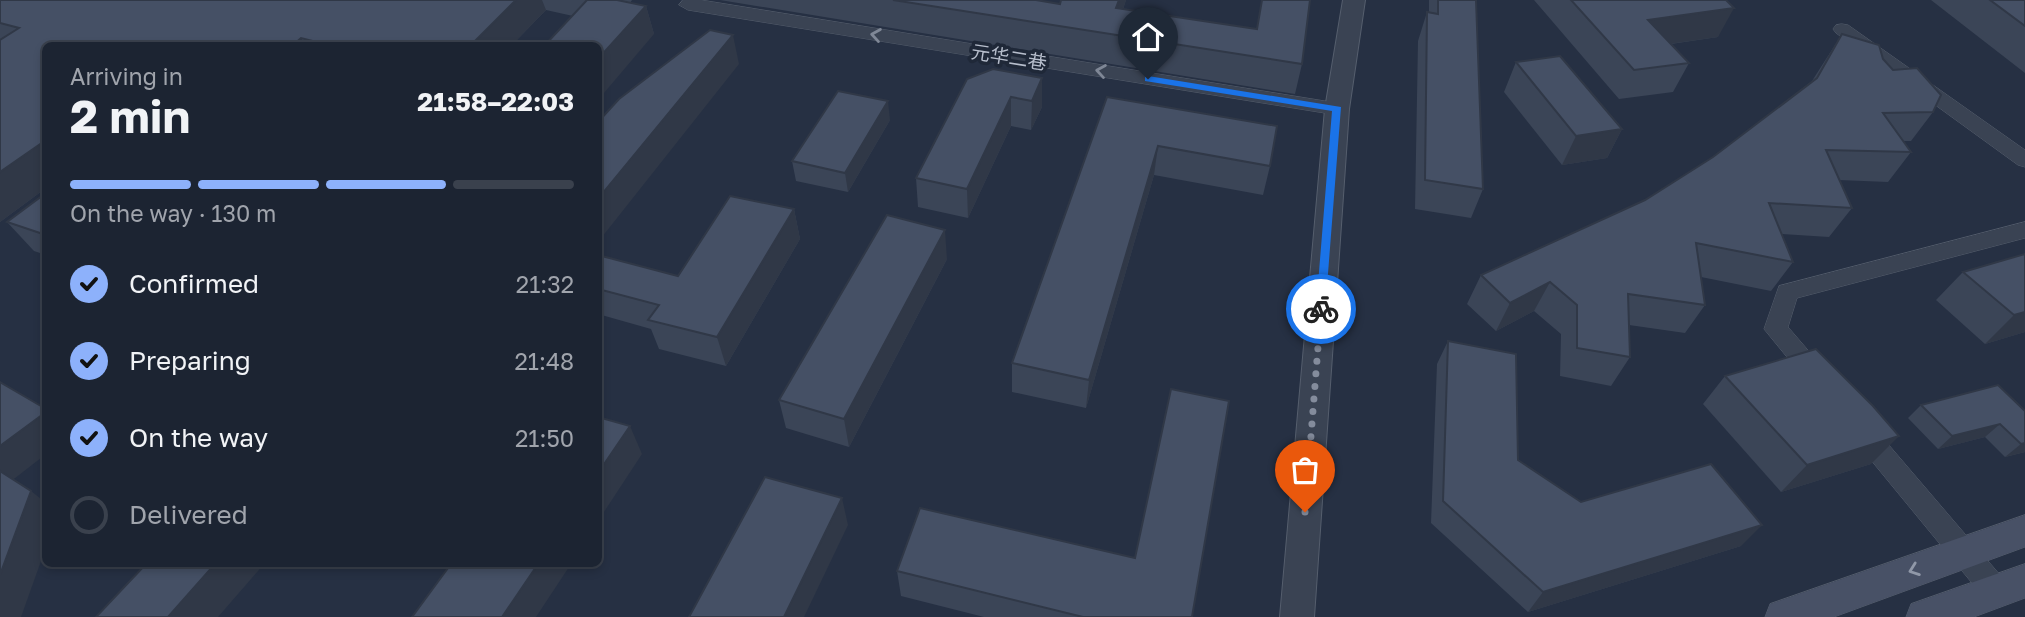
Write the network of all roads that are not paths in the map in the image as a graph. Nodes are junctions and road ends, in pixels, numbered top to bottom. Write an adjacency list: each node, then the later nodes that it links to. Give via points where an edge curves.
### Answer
1 (692, 0): 4 (street, 元华二巷, one-way to 1, via 688,5)
2 (1354, 0): 4 (street)
3 (1842, 29): 5 (street)
4 (1337, 109): 12 (street)
5 (2025, 160)
6 (2025, 230): 7 (street, via 1787,292 1776,329)
7 (1829, 392)
8 (1847, 414): 10 (street)
9 (2025, 531): 10 (main road)
10 (1964, 552): 11 (street); 13 (main road, one-way to 13)
11 (2011, 586): 14 (main road)
12 (1297, 617)
13 (1784, 617)
14 (1926, 617)

